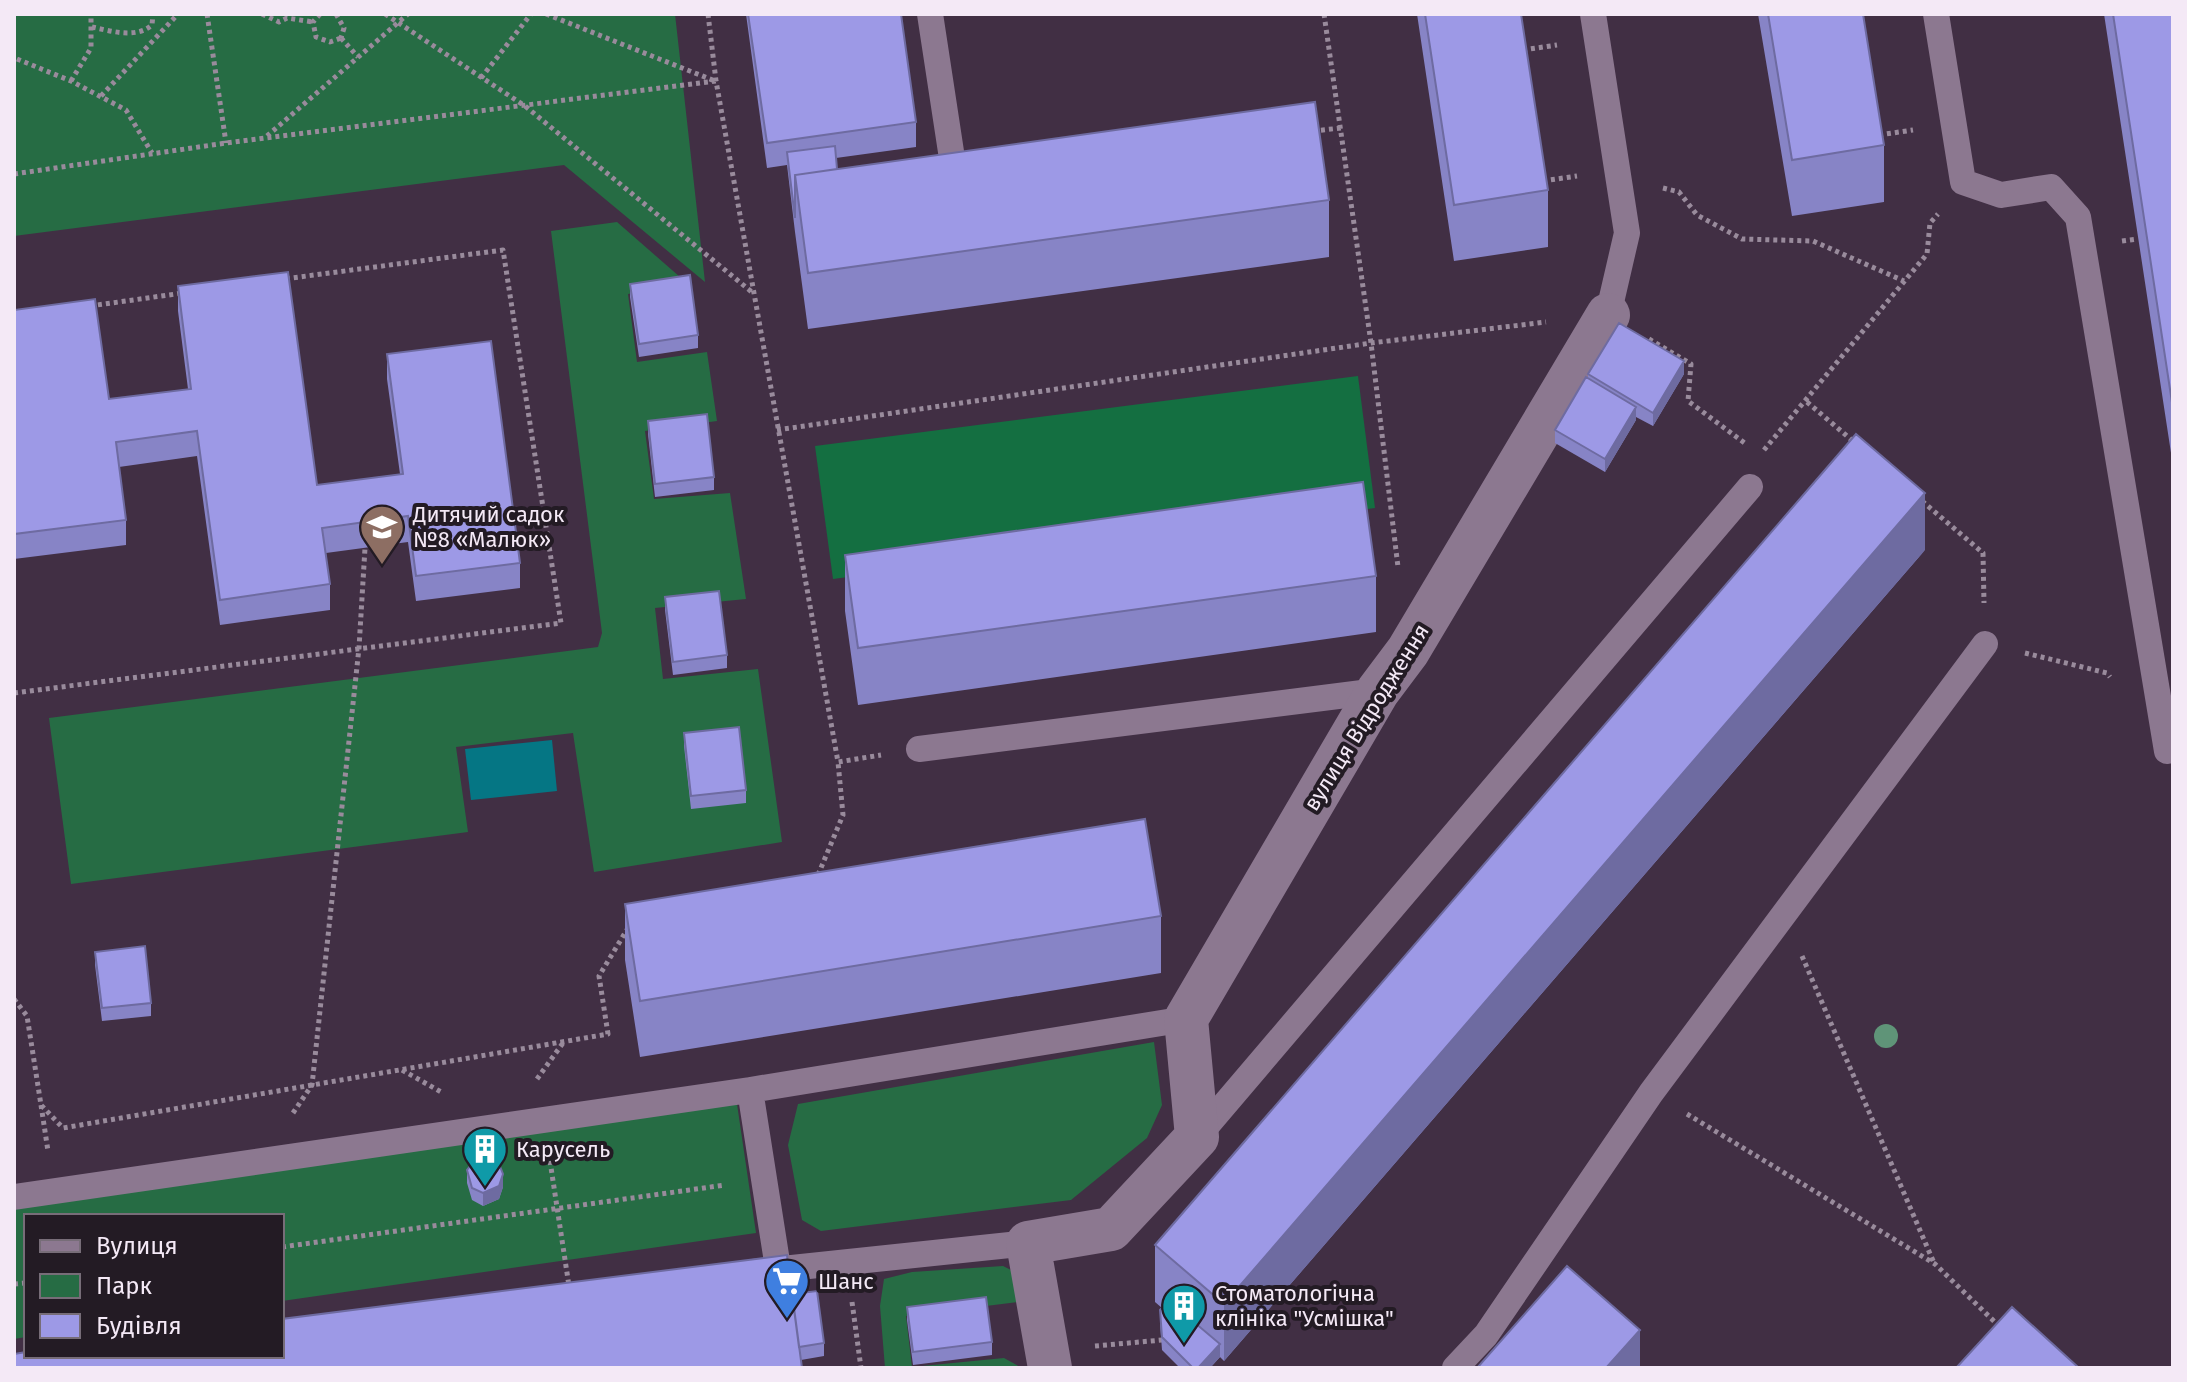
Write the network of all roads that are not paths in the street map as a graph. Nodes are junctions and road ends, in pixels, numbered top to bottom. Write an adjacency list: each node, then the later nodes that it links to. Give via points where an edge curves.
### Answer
1 (930, 14): 4 (lane)
2 (1593, 14): 5 (lane, via 1627,233)
3 (1936, 14): 10 (lane, via 1963,182 2001,195 2051,187 2078,217 2167,751)
4 (955, 178)
5 (1608, 315): 8 (street, вулиця Відродження, via 1408,651)
6 (1750, 487): 13 (lane)
7 (1985, 644): 19 (lane, via 1651,1093 1486,1335)
8 (1378, 691): 9 (lane); 11 (street, вулиця Відродження)
9 (919, 749)
10 (2173, 750)
11 (1186, 1019): 12 (lane); 13 (street)
12 (750, 1090): 14 (lane); 16 (lane)
13 (1197, 1137): 15 (street, via 1111,1229)
14 (14, 1197)
15 (1028, 1243): 16 (lane); 18 (street)
16 (778, 1268): 17 (lane)
17 (734, 1274)
18 (1050, 1368)
19 (1455, 1368)

